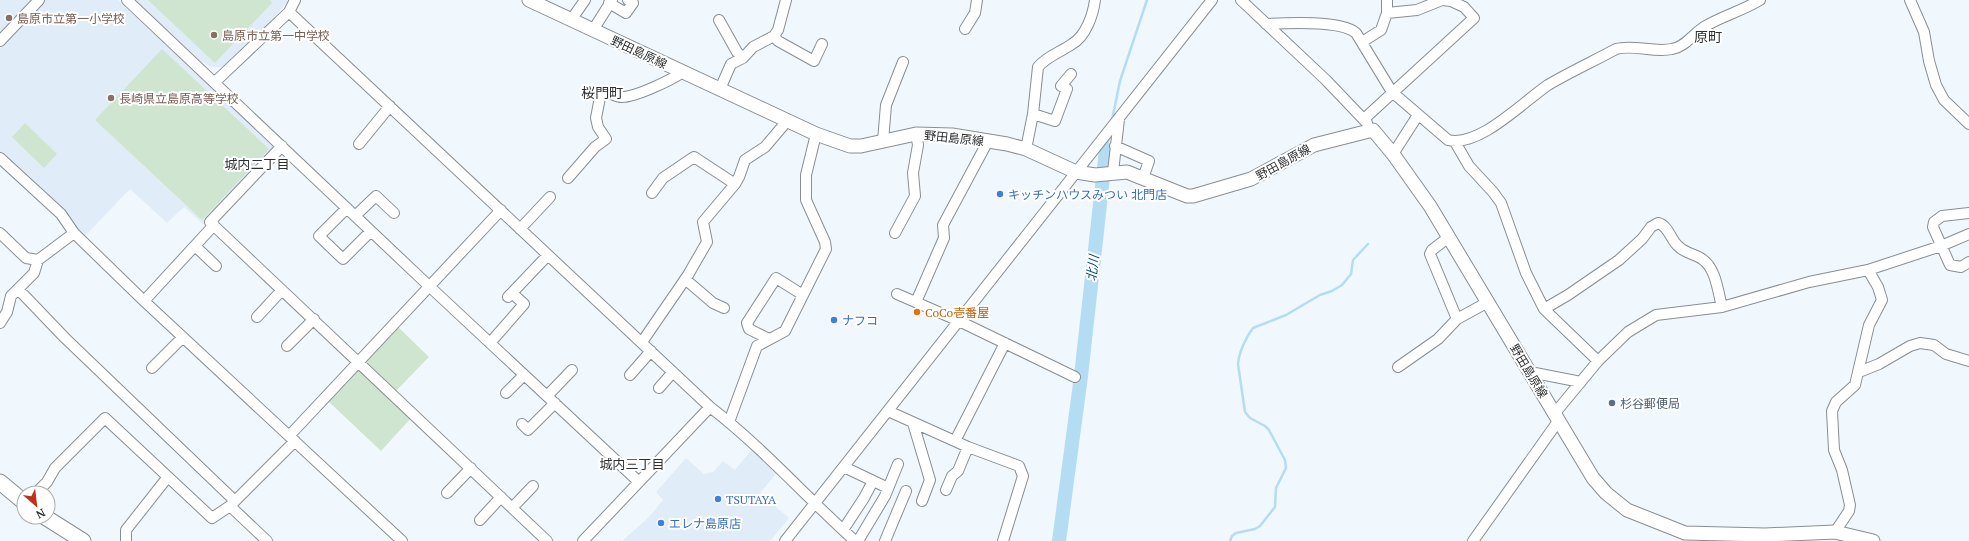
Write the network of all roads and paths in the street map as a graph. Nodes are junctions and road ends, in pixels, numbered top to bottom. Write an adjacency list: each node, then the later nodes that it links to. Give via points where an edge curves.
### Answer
1 (39, 0): 24 (street)
2 (127, 0): 31 (street)
3 (295, 0): 16 (street)
4 (528, 0): 18 (main road, 野田島原線)
5 (584, 0): 18 (street)
6 (628, 0): 15 (street, via 633,3 626,13)
7 (786, 0): 23 (street)
8 (977, 0): 21 (street, via 974,13)
9 (1095, 0): 35 (street, via 1094,11 1077,41 1042,61 1038,67)
10 (1212, 0): 37 (street)
11 (1241, 0): 20 (street)
12 (1387, 0): 17 (street)
13 (1760, 0): 46 (street, via 1704,27 1678,48 1616,49 1548,86 1506,119 1483,132)
14 (1910, 0): 40 (street, via 1924,32 1936,85 1944,100)
15 (610, 2): 22 (street)
16 (289, 12): 31 (street); 34 (street)
17 (1386, 13): 25 (street, via 1381,30); 33 (street, via 1416,10 1442,0 1464,7 1474,18)
18 (571, 20): 22 (main road, 野田島原線)
19 (719, 20): 27 (street)
20 (1266, 24): 25 (street, via 1337,25 1352,29); 38 (street)
21 (965, 29)
22 (593, 30): 29 (main road, 野田島原線)
23 (774, 36): 26 (street, via 778,41 814,61); 27 (street, via 753,47)
24 (0, 41)
25 (1362, 42): 33 (street)
26 (822, 44)
27 (743, 58): 32 (street, via 728,67)
28 (903, 62): 44 (street, via 886,106)
29 (683, 72): 32 (main road, 野田島原線); 55 (street, via 668,82 626,96 601,92 596,118 598,127 606,139 595,147)
30 (1071, 74): 35 (street, via 1061,86 1067,89 1055,121)
31 (215, 82): 48 (street)
32 (720, 89): 39 (main road, 野田島原線)
33 (1392, 92): 36 (street); 38 (street)
34 (390, 106): 47 (street); 61 (street)
35 (1033, 114): 50 (street)
36 (1418, 115): 46 (street, via 1448,140); 51 (street)
37 (1119, 118): 49 (street); 53 (street)
38 (1364, 119): 41 (street)
39 (787, 121): 42 (main road, 野田島原線); 57 (street, via 765,147 745,160)
40 (1969, 124)
41 (1373, 130): 51 (main road, 野田島原線); 56 (main road, 野田島原線, via 1325,140 1259,176 1199,195 1186,196)
42 (816, 134): 44 (main road, 野田島原線, via 850,146); 85 (street, via 806,175 806,200 826,249)
43 (916, 134): 44 (main road, 野田島原線); 45 (main road, 野田島原線, via 952,135); 70 (street, via 918,145 913,173 915,196)
44 (883, 141)
45 (988, 142): 50 (main road, 野田島原線); 87 (street, via 943,224 944,238)
46 (1455, 142): 91 (street, via 1468,166 1501,203 1526,273)
47 (359, 144)
48 (282, 146): 60 (street); 65 (street, via 210,222)
49 (1115, 146): 54 (street, via 1116,155); 56 (street, via 1149,161)
50 (1026, 149): 53 (main road, 野田島原線)
51 (1393, 154): 72 (main road, 野田島原線)
52 (0, 158): 68 (street, via 61,214)
53 (1076, 172): 54 (main road, 野田島原線); 95 (street)
54 (1107, 173): 56 (main road, 野田島原線, via 1127,172)
55 (568, 178)
56 (1143, 178)
57 (735, 184): 58 (street, via 694,157 663,178); 80 (street, via 703,222 707,242)
58 (652, 193)
59 (550, 198): 66 (street)
60 (346, 208): 64 (street); 67 (street, via 319,236 343,259)
61 (501, 210): 66 (street); 81 (street)
62 (394, 213): 64 (street, via 376,196)
63 (1969, 213): 74 (street, via 1948,214 1937,219 1933,227)
64 (355, 216): 67 (street)
65 (214, 225): 73 (street); 83 (street)
66 (520, 229): 75 (street)
67 (371, 231): 81 (street)
68 (74, 232): 76 (street); 86 (street)
69 (0, 233): 76 (street, via 26,258)
70 (895, 233)
71 (1969, 234): 74 (street)
72 (1449, 237): 88 (main road, 野田島原線); 94 (street, via 1430,254)
73 (195, 246): 78 (street); 86 (street)
74 (1941, 246): 77 (street, via 1947,262 1953,267 1961,267); 79 (street)
75 (548, 255): 99 (street); 100 (street, via 510,295 524,304)
76 (38, 260): 82 (street, via 34,273)
77 (1969, 262)
78 (216, 266)
79 (1868, 270): 89 (street, via 1809,282); 112 (street, via 1882,300 1869,325)
80 (685, 279): 90 (street, via 713,303); 99 (street)
81 (429, 286): 100 (street); 106 (street)
82 (18, 289): 96 (street, via 11,296 7,312); 145 (street)
83 (282, 290): 92 (street); 93 (street)
84 (897, 294): 87 (street)
85 (803, 295): 98 (street, via 785,331); 98 (street, via 776,278 746,323 749,329)
86 (144, 301): 97 (street)
87 (916, 302): 95 (street)
88 (1488, 302): 94 (street); 111 (main road, 野田島原線)
89 (1722, 307): 91 (street, via 1713,274 1707,264 1703,259 1678,247 1663,225 1658,223 1619,260 1568,296); 104 (street, via 1664,313 1652,317 1628,332)
90 (724, 308)
91 (1544, 308): 104 (street)
92 (257, 316)
93 (314, 319): 102 (street); 106 (street)
94 (1457, 319): 107 (street, via 1438,339)
95 (959, 320): 101 (street); 121 (street)
96 (0, 323)
97 (183, 337): 108 (street); 126 (street)
98 (769, 339): 123 (street, via 757,346)
99 (642, 342): 103 (street)
100 (490, 343): 113 (street)
101 (1005, 343): 115 (street); 127 (street)
102 (287, 346)
103 (651, 351): 110 (street); 114 (street)
104 (1598, 361): 116 (street)
105 (1969, 361): 112 (street, via 1946,354 1934,345 1920,343)
106 (360, 362): 126 (street); 131 (street)
107 (1398, 367)
108 (152, 368)
109 (572, 370): 119 (street)
110 (673, 372): 117 (street); 120 (street)
111 (1530, 372): 116 (street); 122 (main road, 野田島原線)
112 (1859, 372): 150 (street, via 1855,385 1836,402 1832,411 1834,450 1842,470 1850,505 1849,512)
113 (524, 375): 118 (street); 119 (street)
114 (630, 375)
115 (1075, 377)
116 (1581, 382): 122 (street)
117 (659, 388)
118 (506, 393)
119 (551, 400): 125 (street); 135 (street)
120 (710, 407): 123 (street); 135 (street)
121 (888, 411): 124 (street); 130 (street)
122 (1557, 417): 150 (main road, 野田島原線, via 1593,478 1606,493 1627,510 1658,524 1685,533 1698,534); 162 (street)
123 (729, 422): 146 (street)
124 (913, 423): 127 (street); 144 (street, via 930,480)
125 (528, 430)
126 (292, 438): 145 (street); 155 (street)
127 (955, 442): 128 (street)
128 (968, 447): 139 (street, via 958,471 952,476); 161 (street, via 1019,466 1024,476)
129 (898, 464): 138 (street)
130 (844, 467): 133 (street); 146 (street)
131 (471, 468): 141 (street); 143 (street)
132 (167, 478): 136 (street, via 105,418 55,468); 145 (street, via 212,518); 153 (street, via 126,530)
133 (873, 481): 138 (street); 151 (street)
134 (0, 482): 142 (highway)
135 (639, 482): 157 (street)
136 (44, 485)
137 (533, 486): 147 (street)
138 (888, 488): 159 (street)
139 (946, 490)
140 (906, 491): 160 (street)
141 (446, 493)
142 (16, 495)
143 (501, 497): 147 (street); 148 (street)
144 (922, 502)
145 (233, 503): 154 (street)
146 (814, 504): 151 (street); 158 (street)
147 (512, 508): 156 (street)
148 (480, 520)
149 (56, 524): 152 (highway)
150 (1834, 532): 163 (main road, 野田島原線)
151 (847, 537)
152 (83, 541)
153 (126, 541)
154 (267, 541)
155 (402, 541)
156 (547, 541)
157 (582, 541)
158 (785, 541)
159 (858, 541)
160 (885, 541)
161 (1003, 541)
162 (1473, 541)
163 (1873, 541)

